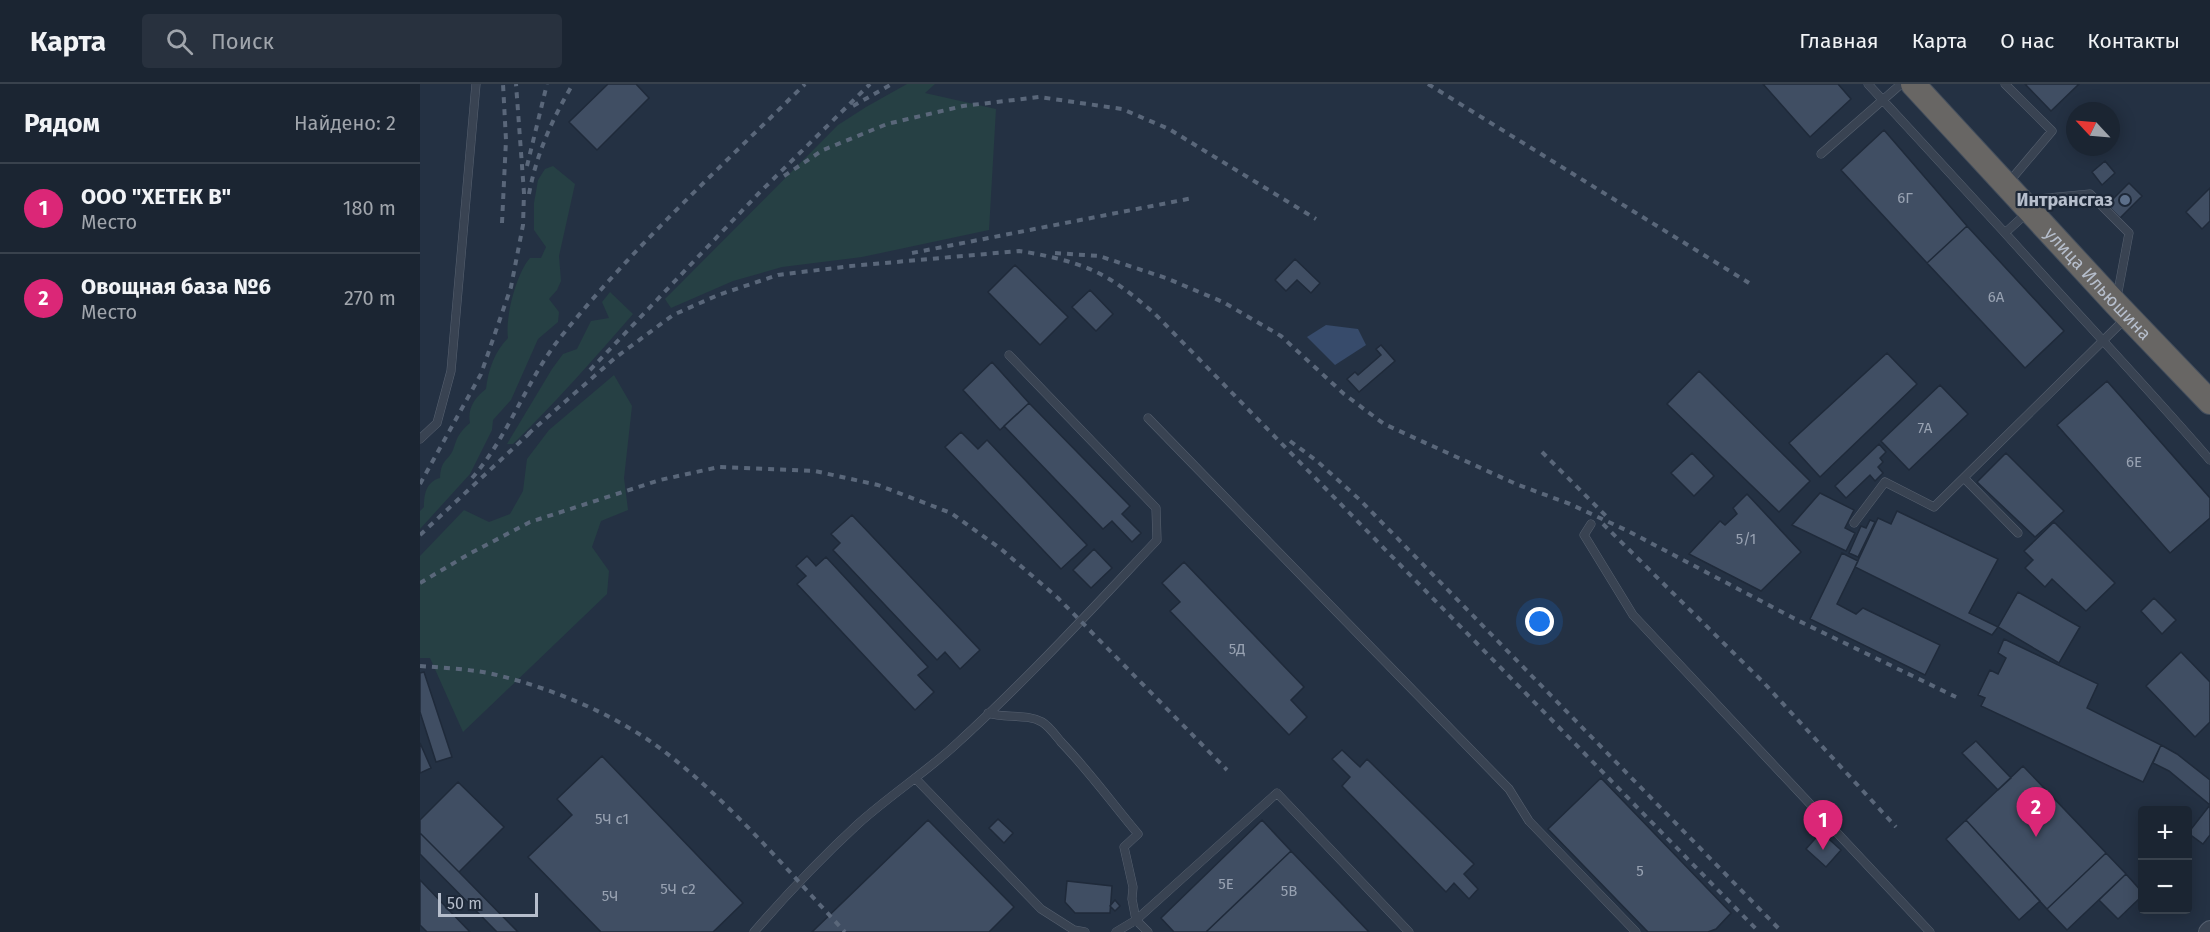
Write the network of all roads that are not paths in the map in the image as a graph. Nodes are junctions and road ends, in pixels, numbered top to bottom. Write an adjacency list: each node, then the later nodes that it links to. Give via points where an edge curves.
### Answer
1 (476, 84): 15 (lane, via 451,371 437,423)
2 (1868, 84): 6 (lane)
3 (1901, 84): 6 (lane)
4 (1913, 84): 8 (highway, улица Ильюшина)
5 (2005, 84): 8 (lane, via 2052,131)
6 (1883, 100): 7 (lane); 9 (lane)
7 (1821, 154)
8 (2018, 199): 9 (lane); 10 (highway, улица Ильюшина); 10 (lane, via 2090,194 2128,233)
9 (2005, 234): 11 (lane)
10 (2122, 310): 11 (lane); 13 (highway, улица Ильюшина)
11 (2102, 342): 16 (lane); 17 (lane)
12 (1009, 355): 21 (lane, via 1156,508 1157,540)
13 (2210, 402)
14 (1148, 418): 29 (lane, via 1509,789 1529,821)
15 (420, 439)
16 (2210, 460)
17 (1964, 478): 18 (lane, via 1934,507 1885,482); 20 (lane)
18 (1854, 523)
19 (1591, 524): 30 (lane, via 1584,536 1633,615)
20 (2018, 532)
21 (988, 713): 22 (lane); 23 (lane, via 1042,722 1087,769 1138,834 1124,847)
22 (915, 778): 24 (lane, via 859,823 793,886); 25 (lane, via 1041,909 1074,930)
23 (1136, 920): 26 (lane); 27 (lane); 28 (lane, via 1277,793)
24 (754, 932)
25 (1085, 932)
26 (1116, 932)
27 (1148, 932)
28 (1409, 932)
29 (1636, 932)
30 (1930, 932)

